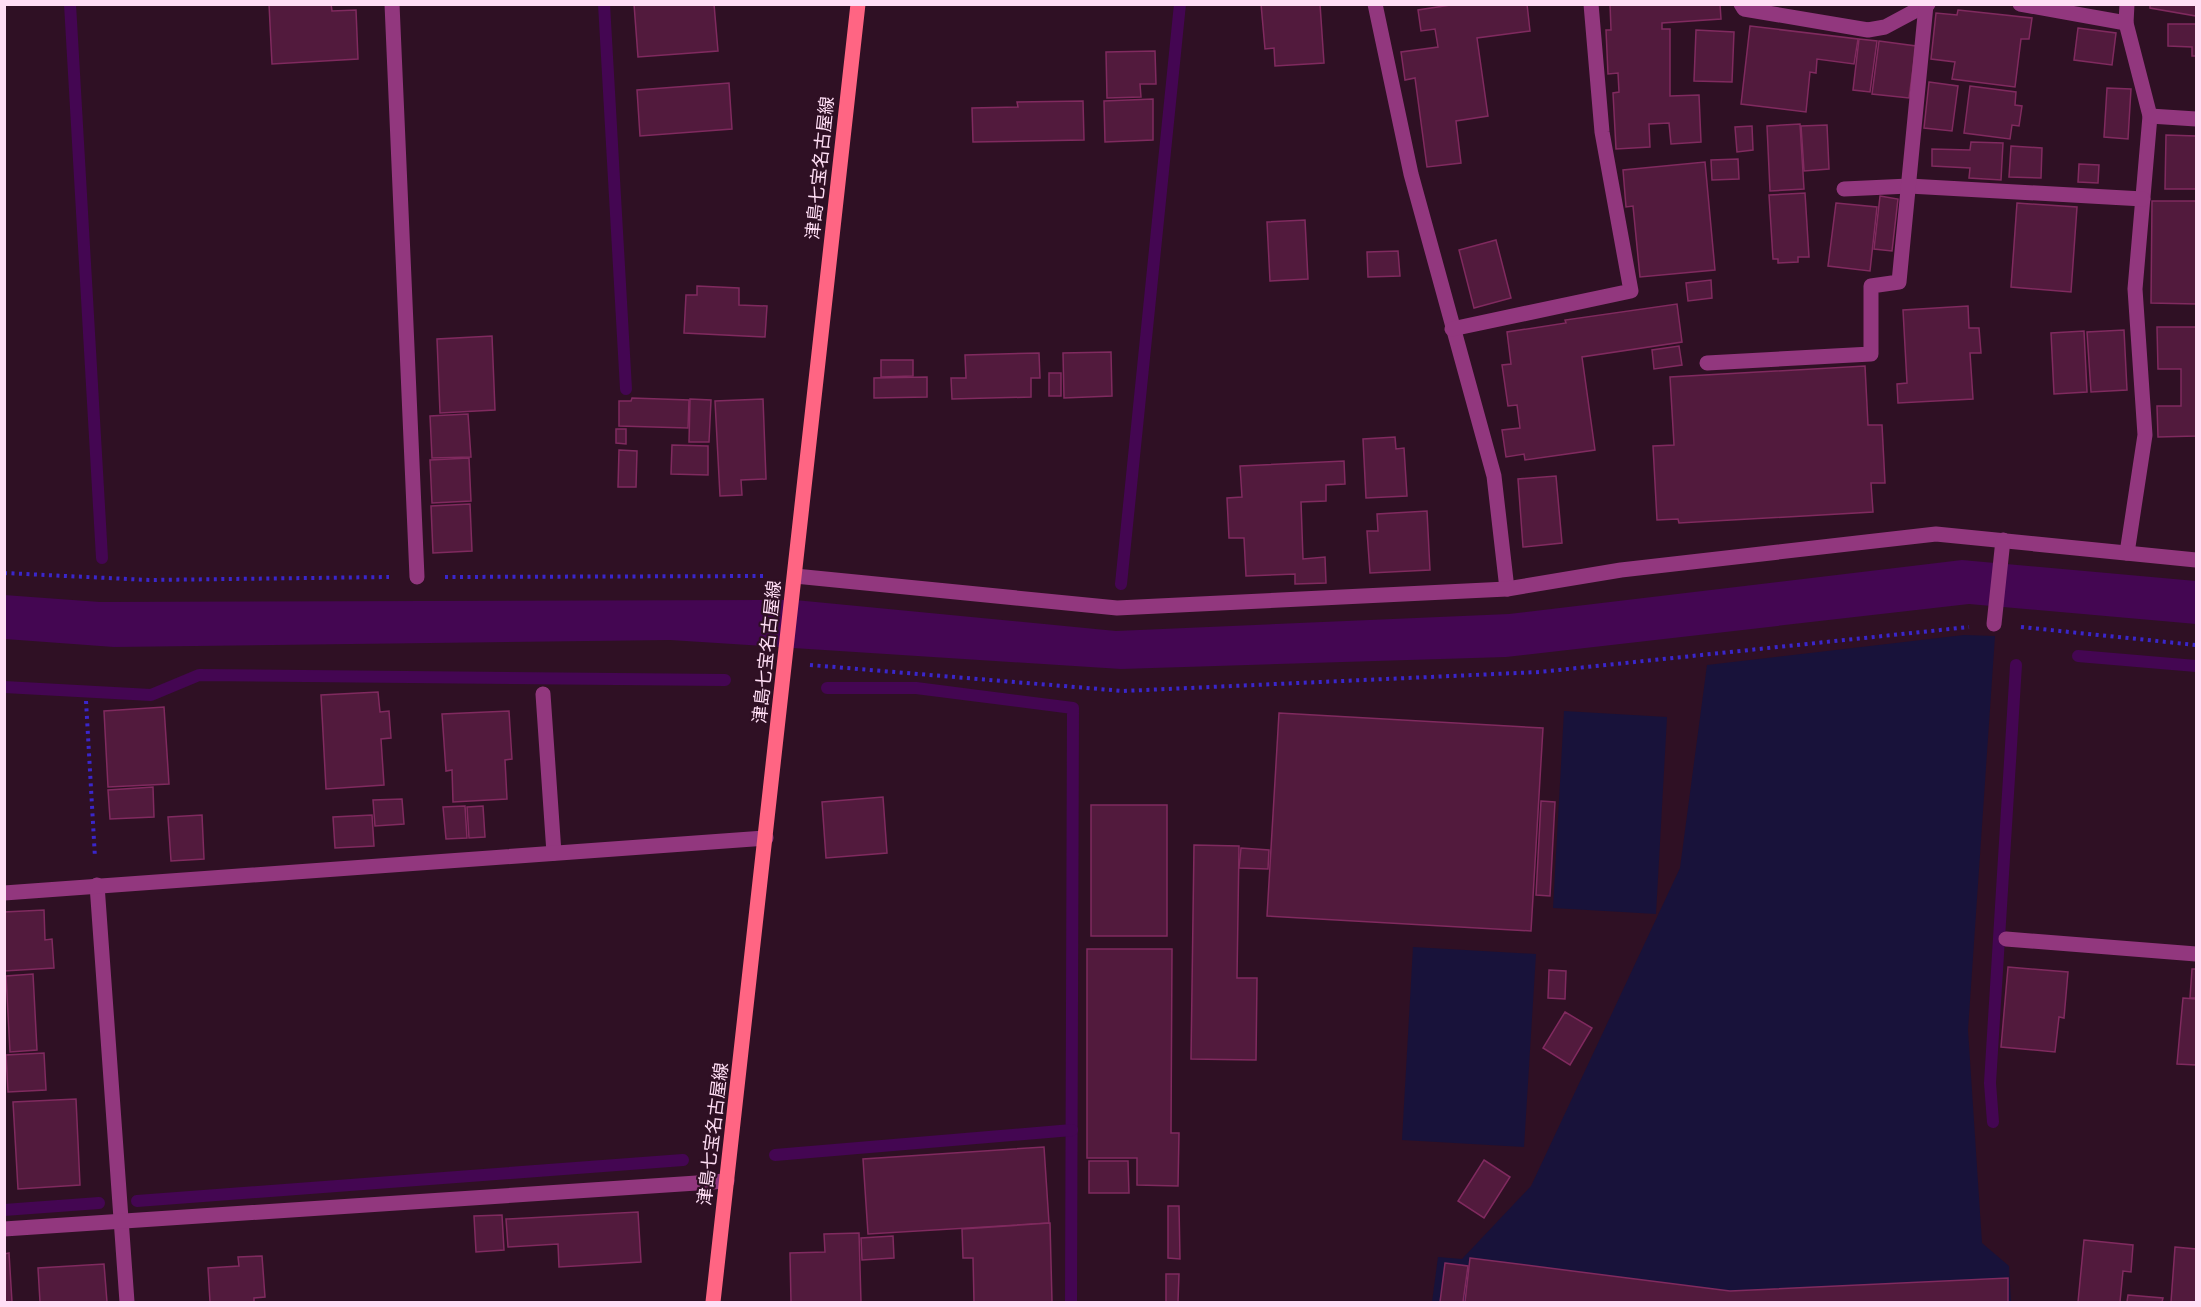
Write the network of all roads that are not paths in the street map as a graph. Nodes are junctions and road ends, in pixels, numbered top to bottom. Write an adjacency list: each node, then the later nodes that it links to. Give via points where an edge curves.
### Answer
1 (392, 4): 20 (street)
2 (858, 4): 21 (main road, 津島七宝名古屋線)
3 (1375, 4): 15 (street, via 1411,174)
4 (1591, 4): 15 (street, via 1602,132 1631,291)
5 (1741, 4): 8 (street, via 1744,9 1868,30 1885,27)
6 (2020, 4): 9 (street)
7 (2127, 4): 9 (street)
8 (1927, 5): 12 (street)
9 (2126, 23): 10 (street)
10 (2150, 116): 11 (street); 14 (street)
11 (2196, 118)
12 (1909, 186): 13 (street); 14 (street); 16 (street, via 1899,282 1871,286 1871,354)
13 (1844, 189)
14 (2143, 199): 18 (street, via 2135,289 2145,435)
15 (1452, 329): 22 (street, via 1494,476)
16 (1707, 363)
17 (2002, 547): 18 (street); 22 (street, via 1936,534 1621,570); 23 (street)
18 (2127, 554): 19 (street)
19 (2196, 560)
20 (417, 577)
21 (794, 582): 22 (street, via 1117,608); 25 (main road, 津島七宝名古屋線)
22 (1507, 589)
23 (1994, 624)
24 (543, 694): 26 (street)
25 (766, 838): 26 (street); 31 (main road, 津島七宝名古屋線)
26 (554, 853): 27 (street)
27 (97, 885): 28 (street); 32 (street)
28 (4, 893)
29 (2006, 939): 30 (street)
30 (2196, 954)
31 (727, 1181): 32 (street); 35 (main road, 津島七宝名古屋線)
32 (120, 1220): 33 (street); 34 (street)
33 (4, 1229)
34 (127, 1302)
35 (713, 1302)

